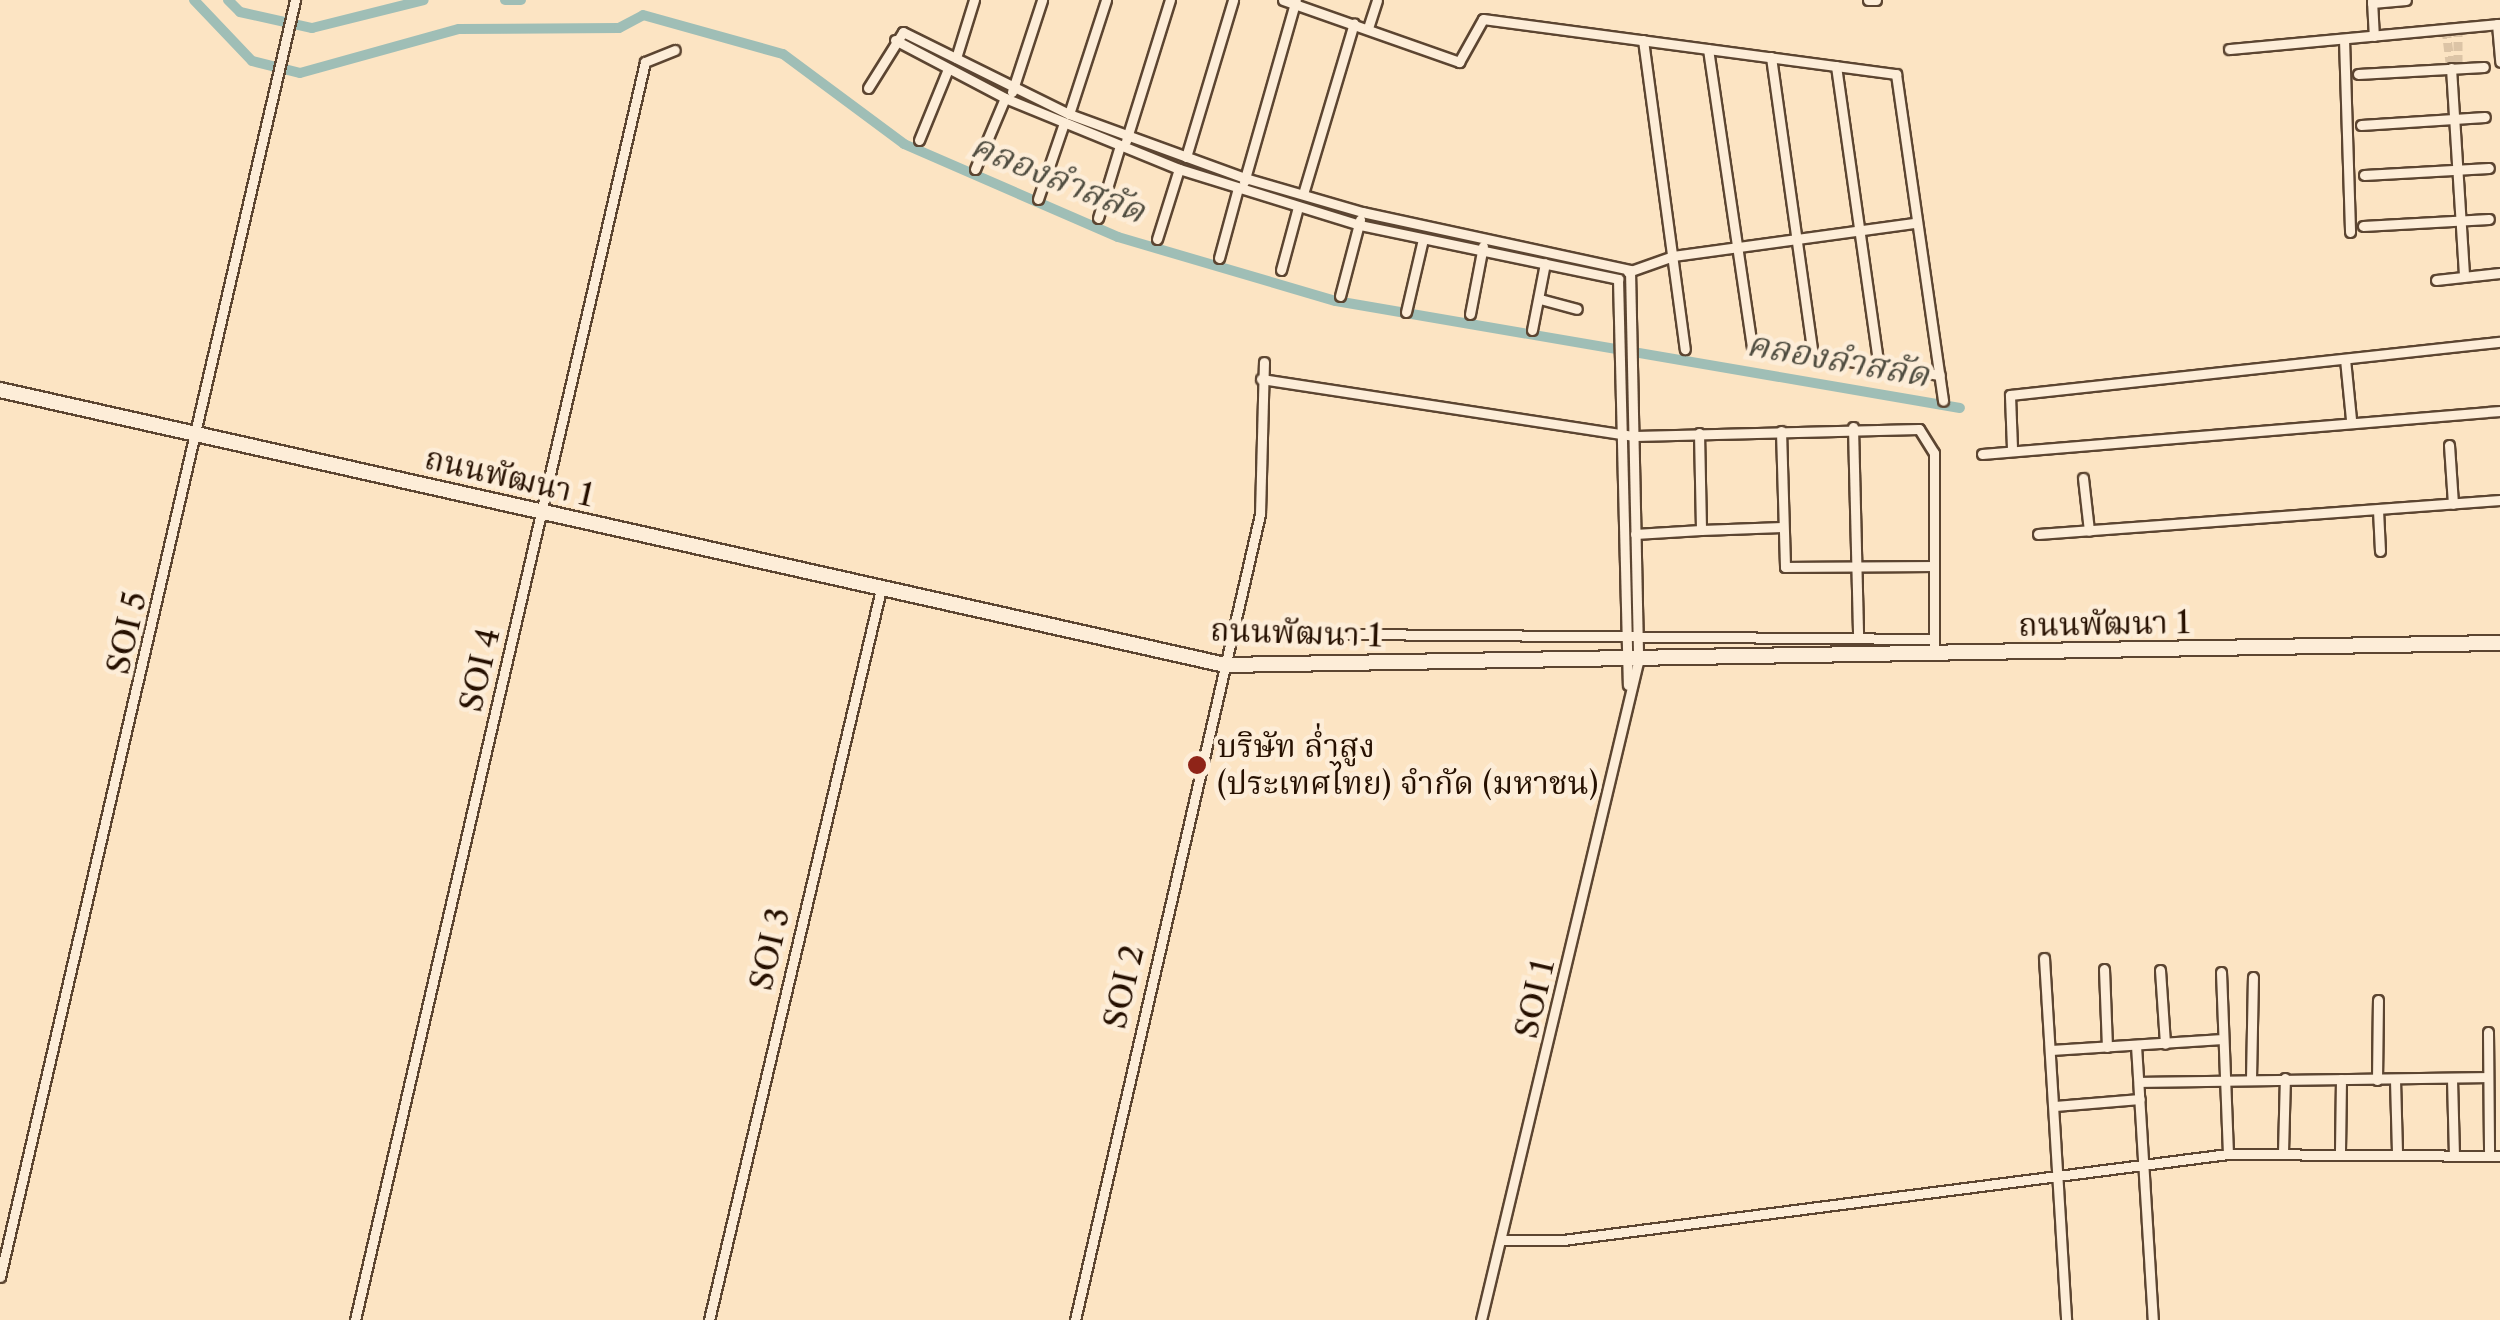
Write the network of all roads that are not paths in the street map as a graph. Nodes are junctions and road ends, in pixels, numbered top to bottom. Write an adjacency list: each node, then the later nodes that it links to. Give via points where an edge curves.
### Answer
1 (974, 0): 24 (street)
2 (1040, 0): 31 (street)
3 (1104, 0): 34 (street)
4 (1168, 0): 38 (street)
5 (1231, 0): 41 (street)
6 (1378, 0): 15 (street)
7 (1868, 0): 8 (street)
8 (1876, 0)
9 (2406, 0): 10 (street)
10 (2372, 1): 16 (street)
11 (1291, 2): 13 (street); 47 (street)
12 (294, 6): 95 (street, SOI 5)
13 (1354, 23): 15 (street); 49 (street)
14 (2498, 24): 16 (street); 25 (street)
15 (1368, 28): 19 (street, via 1458,62 1483,20)
16 (2374, 36): 17 (street)
17 (2344, 39): 21 (street); 60 (street)
18 (895, 40): 24 (street, via 902,32); 29 (street); 32 (street)
19 (1643, 40): 20 (street); 67 (street)
20 (1708, 49): 23 (street); 65 (street)
21 (2228, 49)
22 (675, 50): 107 (street, SOI 4, via 646,62)
23 (1771, 57): 26 (street); 62 (street)
24 (956, 58): 31 (street)
25 (2500, 62)
26 (1836, 66): 56 (street, via 1896,74); 59 (street)
27 (2484, 67): 28 (street)
28 (2455, 68): 30 (street); 36 (street)
29 (948, 69): 33 (street); 39 (street)
30 (2358, 74)
31 (1011, 85): 33 (street); 34 (street)
32 (868, 88)
33 (1005, 98): 34 (street); 43 (street)
34 (1066, 116): 38 (street); 40 (street); 50 (street)
35 (2485, 117): 36 (street)
36 (2456, 120): 37 (street); 45 (street)
37 (2361, 125)
38 (1124, 136): 40 (street); 41 (street)
39 (918, 140)
40 (1120, 148): 44 (street); 53 (street)
41 (1183, 157): 47 (street)
42 (2489, 168): 45 (street)
43 (975, 169)
44 (1179, 170): 48 (street); 63 (street)
45 (2458, 170): 46 (street); 55 (street)
46 (2364, 175)
47 (1242, 177): 48 (street); 49 (street)
48 (1238, 188): 51 (street); 68 (street)
49 (1302, 194): 52 (street)
50 (1038, 199)
51 (1298, 207): 57 (street); 70 (street)
52 (1362, 212): 57 (street); 61 (street)
53 (1098, 218)
54 (2490, 219): 55 (street)
55 (2461, 221): 58 (street); 73 (street)
56 (1914, 223): 59 (street); 88 (street)
57 (1360, 224): 64 (street); 76 (street)
58 (2363, 226)
59 (1858, 228): 62 (street); 87 (street)
60 (2350, 232)
61 (1484, 238): 66 (street); 72 (street)
62 (1794, 238): 65 (street); 84 (street)
63 (1157, 239)
64 (1423, 239): 66 (street); 79 (street)
65 (1734, 246): 67 (street); 84 (street, via 1752,346)
66 (1483, 250): 69 (street); 80 (street)
67 (1673, 256): 72 (street); 83 (street)
68 (1218, 258)
69 (1544, 263): 74 (street); 77 (street)
70 (1282, 270)
71 (2500, 273): 73 (street)
72 (1631, 274): 74 (street); 99 (street)
73 (2464, 277): 75 (street)
74 (1618, 279): 98 (street, SOI 1)
75 (2436, 280)
76 (1340, 296)
77 (1540, 299): 78 (street); 81 (street)
78 (1577, 309)
79 (1406, 312)
80 (1470, 314)
81 (1532, 330)
82 (2500, 342): 85 (street)
83 (1685, 348)
84 (1813, 357): 87 (street)
85 (2345, 359): 93 (street); 101 (street, via 2010,395)
86 (1264, 362): 89 (street, SOI 2)
87 (1879, 367): 88 (street)
88 (1940, 375): 91 (street)
89 (1261, 379): 98 (street); 118 (street, SOI 2, via 1264,484)
90 (0, 390): 95 (main road, ถนนพัฒนา 1)
91 (1943, 401)
92 (2500, 410): 93 (street)
93 (2352, 420): 101 (street)
94 (1853, 427): 97 (street); 114 (street, via 1929,434); 115 (street)
95 (197, 432): 107 (main road, ถนนพัฒนา 1); 160 (street, SOI 5)
96 (1699, 432): 97 (street); 99 (street); 109 (street)
97 (1780, 432): 108 (street)
98 (1620, 434): 99 (street); 117 (street, SOI 1)
99 (1635, 436): 111 (street)
100 (2449, 445): 105 (street)
101 (2012, 448): 102 (street)
102 (1982, 454)
103 (2082, 478): 110 (street)
104 (2500, 500): 105 (street)
105 (2453, 504): 106 (street)
106 (2378, 510): 110 (street); 113 (street)
107 (544, 514): 116 (main road, ถนนพัฒนา 1); 161 (street, SOI 4)
108 (1782, 527): 109 (street); 115 (street, via 1785,567)
109 (1702, 530): 111 (street)
110 (2089, 531): 112 (street)
111 (1635, 534): 119 (street)
112 (2038, 534)
113 (2380, 551)
114 (1932, 566): 115 (street); 121 (street)
115 (1855, 569): 120 (street)
116 (882, 589): 126 (main road, ถนนพัฒนา 1); 162 (street, SOI 3)
117 (1622, 630): 118 (street); 119 (street); 124 (street, SOI 1)
118 (1229, 633): 126 (street, SOI 2)
119 (1634, 637): 120 (street); 125 (street)
120 (1858, 638): 121 (street)
121 (1932, 638): 123 (street)
122 (2500, 643): 123 (main road, ถนนพัฒนา 1)
123 (1934, 655): 125 (main road, ถนนพัฒนา 1)
124 (1622, 662): 125 (main road, ถนนพัฒนา 1); 126 (main road, ถนนพัฒนา 1); 127 (street, SOI 1)
125 (1638, 662): 127 (street, SOI 1)
126 (1225, 665): 163 (street, SOI 2)
127 (1628, 688): 159 (street, SOI 1)
128 (2044, 958): 139 (street)
129 (2104, 970): 138 (street)
130 (2160, 970): 136 (street)
131 (2221, 972): 135 (street)
132 (2253, 978): 141 (street)
133 (2378, 1000): 146 (street)
134 (2488, 1032): 144 (street)
135 (2220, 1039): 136 (street); 140 (street)
136 (2166, 1044): 137 (street)
137 (2136, 1045): 138 (street); 148 (street)
138 (2107, 1047): 139 (street)
139 (2051, 1050): 150 (street)
140 (2222, 1078): 141 (street); 148 (street); 154 (street)
141 (2251, 1078): 142 (street)
142 (2284, 1078): 145 (street); 151 (street)
143 (2452, 1078): 144 (street); 147 (street); 155 (street)
144 (2487, 1078): 156 (street)
145 (2341, 1079): 146 (street); 152 (street)
146 (2377, 1080): 147 (street)
147 (2396, 1080): 153 (street)
148 (2139, 1082): 149 (street)
149 (2140, 1099): 150 (street); 157 (street)
150 (2055, 1106): 158 (street)
151 (2284, 1152): 152 (street); 154 (street)
152 (2340, 1152): 153 (street)
153 (2396, 1152): 155 (street)
154 (2228, 1154): 157 (street)
155 (2454, 1154): 156 (street)
156 (2494, 1155)
157 (2141, 1165): 158 (street); 166 (street)
158 (2058, 1178): 159 (street, via 1563,1240); 165 (street)
159 (1504, 1240): 164 (street, SOI 1)
160 (0, 1277)
161 (355, 1320)
162 (709, 1320)
163 (1075, 1320)
164 (1481, 1320)
165 (2066, 1320)
166 (2153, 1320)

